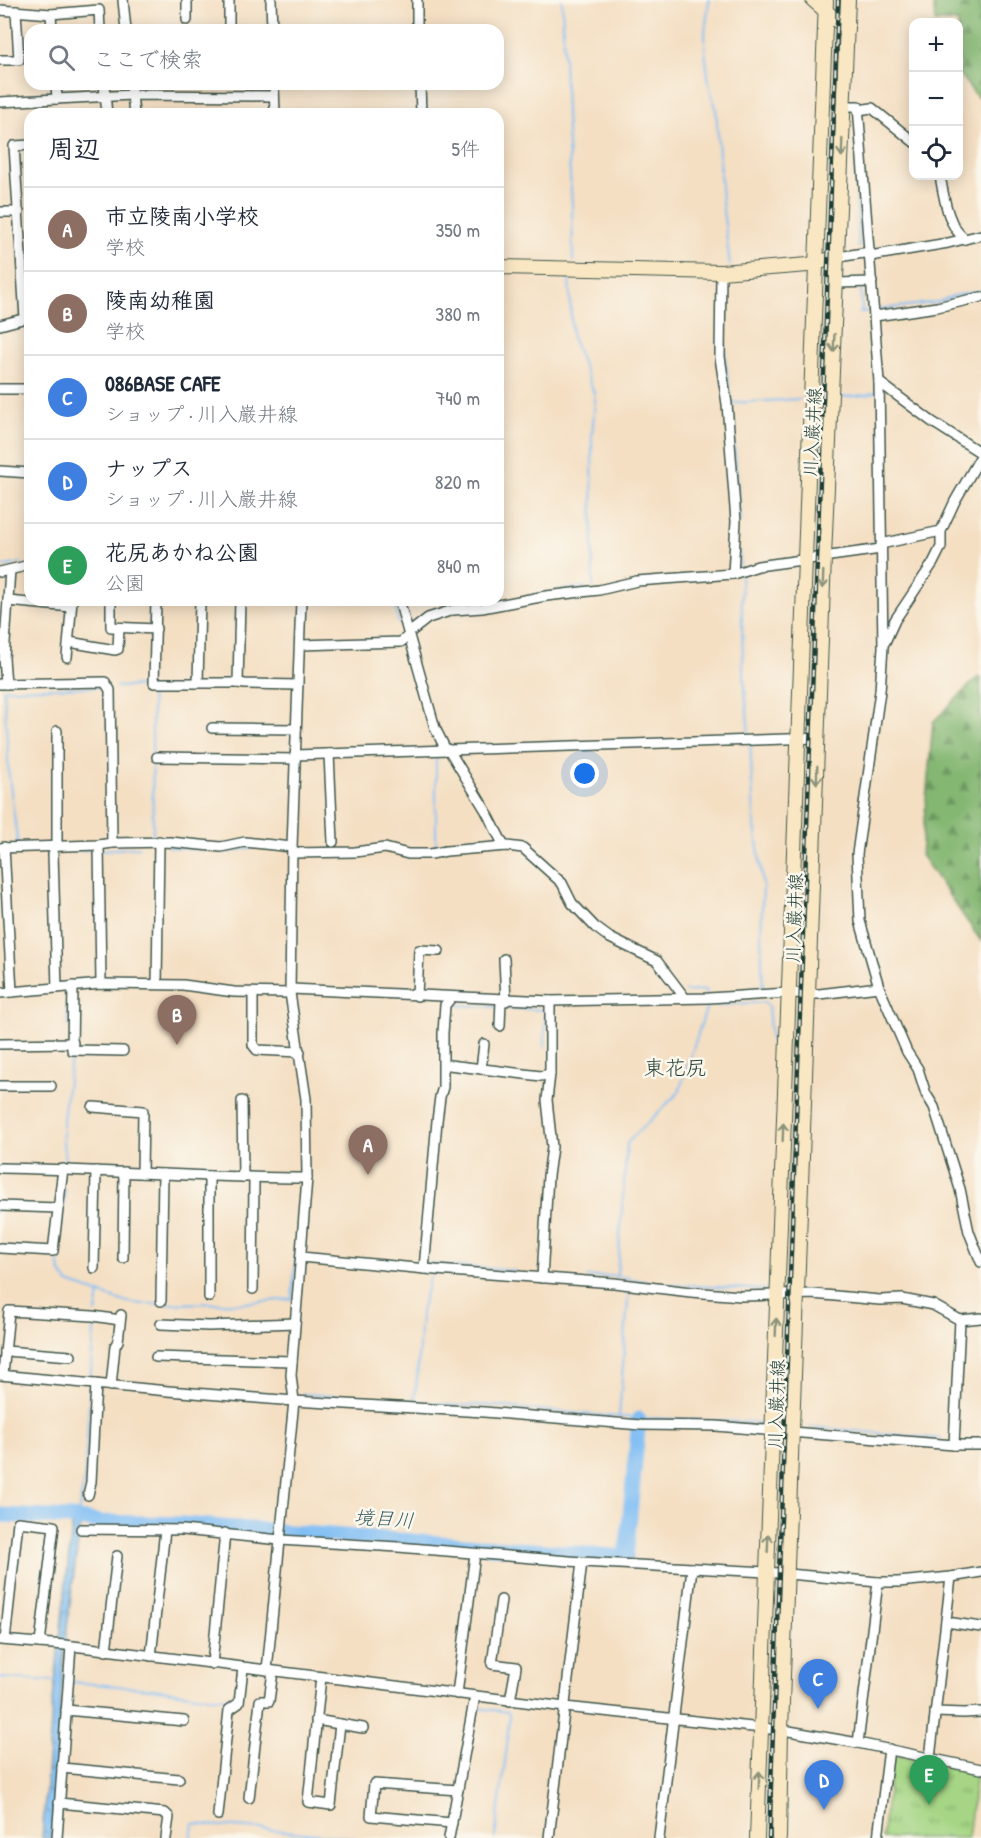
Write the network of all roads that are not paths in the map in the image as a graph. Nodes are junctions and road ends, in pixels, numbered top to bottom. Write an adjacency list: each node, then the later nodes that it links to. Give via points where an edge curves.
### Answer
1 (123, 0): 15 (street)
2 (187, 0): 12 (street)
3 (229, 0): 16 (street)
4 (272, 0): 17 (street)
5 (417, 0): 18 (street)
6 (813, 0): 8 (main road)
7 (848, 0): 19 (main road, 川入巌井線)
8 (825, 6): 19 (main road); 46 (main road, 川入巌井線)
9 (0, 10): 10 (street)
10 (16, 11): 11 (street); 20 (street, via 19,60)
11 (51, 14): 13 (street); 14 (street, via 99,10)
12 (187, 20)
13 (52, 24)
14 (100, 24)
15 (125, 24)
16 (229, 24)
17 (272, 24)
18 (417, 24)
19 (847, 27): 31 (main road, 川入巌井線)
20 (0, 60)
21 (56, 90): 29 (street)
22 (105, 90): 28 (street)
23 (132, 90): 26 (street)
24 (274, 90): 27 (street)
25 (420, 90): 35 (street)
26 (132, 95): 27 (street); 28 (street); 33 (street)
27 (274, 96): 34 (street)
28 (105, 97): 29 (street); 32 (street)
29 (57, 99): 30 (street)
30 (0, 102)
31 (843, 106): 36 (street, via 858,106); 45 (main road, 川入巌井線, one-way to 45)
32 (106, 108)
33 (133, 108)
34 (274, 108)
35 (421, 108)
36 (858, 110): 37 (street, via 872,108); 44 (street)
37 (909, 138)
38 (24, 146): 41 (street, via 14,146)
39 (941, 180): 43 (street, via 955,230)
40 (0, 212): 41 (street)
41 (19, 212): 48 (street)
42 (981, 235): 43 (street)
43 (965, 239): 44 (street)
44 (870, 254): 45 (street); 50 (street)
45 (838, 256): 46 (main road); 51 (main road, 川入巌井線)
46 (816, 263): 49 (main road); 65 (main road, 川入巌井線)
47 (504, 267): 49 (main road)
48 (24, 271)
49 (725, 272): 68 (street, via 720,357 727,404)
50 (872, 282): 51 (street); 53 (street)
51 (837, 283): 64 (main road, 川入巌井線, one-way to 64)
52 (981, 297): 53 (street)
53 (874, 312): 56 (street)
54 (24, 319): 55 (street)
55 (0, 325)
56 (879, 382): 59 (street); 63 (street)
57 (0, 388): 58 (street)
58 (24, 389)
59 (981, 454): 62 (street)
60 (0, 471): 61 (street)
61 (24, 472)
62 (941, 531): 63 (street); 85 (street, via 941,547 933,564 895,620)
63 (881, 547): 64 (street); 85 (street)
64 (824, 557): 65 (street); 95 (main road, 川入巌井線, one-way to 95)
65 (804, 560): 68 (street); 94 (main road, 川入巌井線)
66 (24, 566): 67 (street)
67 (5, 571): 69 (street)
68 (737, 571): 71 (street, via 637,581)
69 (8, 601): 70 (street); 89 (street)
70 (24, 601)
71 (504, 604)
72 (72, 606): 83 (street)
73 (111, 606): 80 (street, via 111,627)
74 (155, 606): 81 (street)
75 (200, 606): 87 (street)
76 (240, 606): 88 (street)
77 (302, 606): 84 (street)
78 (400, 606): 82 (street)
79 (493, 606): 82 (street, via 453,610 428,618)
80 (119, 628): 81 (street); 83 (street, via 115,650)
81 (152, 629): 87 (street, via 154,683)
82 (407, 634): 84 (street); 96 (street)
83 (69, 642): 86 (street)
84 (300, 645): 90 (street)
85 (883, 647): 113 (street, via 857,854 860,921)
86 (67, 657)
87 (198, 683): 88 (street)
88 (238, 683): 90 (street)
89 (3, 684): 101 (street, via 105,682 110,690)
90 (298, 685): 92 (street)
91 (212, 728): 92 (street)
92 (296, 729): 99 (street)
93 (57, 732): 106 (street)
94 (798, 738): 95 (street); 96 (street); 119 (main road, 川入巌井線)
95 (818, 738): 120 (main road, 川入巌井線, one-way to 120)
96 (442, 751): 97 (street); 103 (street, via 486,811)
97 (329, 754): 99 (street); 100 (street)
98 (157, 757): 99 (street)
99 (295, 757): 107 (street)
100 (333, 842)
101 (112, 843): 102 (street); 104 (street)
102 (157, 843): 107 (street, via 221,847 245,842); 111 (street)
103 (503, 844): 107 (street, via 431,854 385,848 355,852); 123 (street, via 530,853 562,883 572,903 595,927 657,961)
104 (99, 848): 106 (street); 110 (street)
105 (4, 850): 106 (street); 116 (street)
106 (55, 850): 114 (street)
107 (292, 850): 115 (street)
108 (439, 951): 121 (street, via 419,950)
109 (504, 959): 125 (street)
110 (101, 984): 111 (street); 112 (street)
111 (157, 984): 118 (street)
112 (74, 986): 114 (street); 127 (street)
113 (879, 987): 120 (street); 154 (street, via 934,1107)
114 (57, 988): 116 (street)
115 (290, 991): 118 (street); 121 (street); 131 (street)
116 (12, 992): 117 (street)
117 (0, 993)
118 (254, 993): 131 (street, via 253,1045 257,1050)
119 (788, 993): 120 (street); 123 (street); 160 (main road, 川入巌井線, one-way to 119)
120 (809, 994): 159 (main road, 川入巌井線)
121 (417, 996): 122 (street)
122 (451, 998): 125 (street); 155 (street, via 445,1005 443,1087 436,1121)
123 (684, 998): 124 (street)
124 (550, 1001): 125 (street); 134 (street)
125 (502, 1004): 126 (street)
126 (500, 1026)
127 (73, 1043): 128 (street); 130 (street, via 72,1050)
128 (0, 1044)
129 (484, 1044): 133 (street)
130 (123, 1051)
131 (300, 1052): 148 (street, via 306,1099)
132 (449, 1065): 133 (street)
133 (482, 1069): 134 (street)
134 (550, 1074): 157 (street, via 547,1100 552,1147)
135 (0, 1086): 136 (street)
136 (51, 1086)
137 (242, 1101): 146 (street)
138 (93, 1107): 143 (street, via 143,1111)
139 (0, 1168): 140 (street)
140 (63, 1169): 141 (street); 150 (street)
141 (96, 1171): 142 (street); 156 (street)
142 (124, 1172): 143 (street); 153 (street)
143 (142, 1173): 144 (street)
144 (163, 1174): 145 (street); 162 (street)
145 (209, 1176): 146 (street); 161 (street)
146 (243, 1177): 147 (street)
147 (254, 1178): 148 (street); 158 (street)
148 (307, 1178): 152 (street)
149 (0, 1206): 150 (street)
150 (58, 1208): 151 (street, via 53,1251)
151 (0, 1248)
152 (301, 1257): 155 (street); 165 (street)
153 (123, 1258)
154 (981, 1262)
155 (427, 1267): 157 (street)
156 (93, 1268)
157 (542, 1275): 160 (street, via 691,1292)
158 (253, 1289)
159 (798, 1295): 160 (street); 164 (street, via 902,1299 933,1305); 176 (main road, 川入巌井線)
160 (777, 1296): 175 (main road, 川入巌井線, one-way to 160)
161 (209, 1297)
162 (161, 1301)
163 (981, 1318): 164 (street)
164 (960, 1320): 178 (street)
165 (295, 1323): 166 (street); 170 (street)
166 (161, 1324)
167 (5, 1351): 168 (street); 171 (street); 173 (street, via 9,1311 121,1318)
168 (71, 1356)
169 (156, 1357): 170 (street)
170 (292, 1361): 174 (street)
171 (2, 1375): 172 (street)
172 (92, 1383): 173 (street); 179 (street)
173 (111, 1386): 174 (street)
174 (294, 1401): 175 (street, via 638,1425); 183 (street)
175 (772, 1430): 176 (street); 188 (main road, 川入巌井線, one-way to 175)
176 (792, 1432): 178 (street); 190 (main road, 川入巌井線)
177 (981, 1445): 178 (street)
178 (954, 1446)
179 (88, 1495)
180 (81, 1529): 181 (street)
181 (165, 1530): 182 (street); 200 (street)
182 (225, 1533): 183 (street); 201 (street)
183 (280, 1535): 184 (street); 203 (street)
184 (475, 1554): 186 (street); 205 (street)
185 (117, 1556): 199 (street)
186 (582, 1563): 187 (street); 208 (street)
187 (692, 1568): 188 (street); 213 (street)
188 (766, 1572): 190 (street); 217 (main road, 川入巌井線)
189 (981, 1572): 191 (street)
190 (788, 1574): 192 (street); 218 (main road, 川入巌井線)
191 (951, 1577): 192 (street); 194 (street)
192 (878, 1582): 219 (street)
193 (501, 1600): 207 (street, via 492,1664 516,1667)
194 (946, 1622): 195 (street); 210 (street)
195 (981, 1627)
196 (2, 1640): 197 (street); 197 (street, via 18,1522 54,1526)
197 (40, 1643): 198 (street)
198 (65, 1645): 199 (street); 209 (street)
199 (106, 1651): 200 (street)
200 (151, 1656): 201 (street)
201 (212, 1664): 202 (street)
202 (243, 1668): 203 (street); 228 (street, via 239,1703 229,1710)
203 (270, 1671): 204 (street); 226 (street, via 269,1701 260,1701)
204 (321, 1677): 205 (street); 212 (street)
205 (457, 1694): 206 (street)
206 (475, 1696): 207 (street); 225 (street)
207 (510, 1701): 208 (street)
208 (565, 1707): 213 (street); 233 (street)
209 (66, 1710): 214 (street); 222 (street)
210 (935, 1712): 211 (street); 221 (street)
211 (981, 1712)
212 (316, 1720): 215 (street); 215 (street, via 308,1802 331,1805)
213 (673, 1720): 217 (street); 234 (street)
214 (184, 1721)
215 (340, 1724): 216 (street)
216 (363, 1728)
217 (761, 1728): 218 (street); 235 (main road, 川入巌井線, one-way to 217)
218 (781, 1730): 219 (street); 236 (main road, 川入巌井線)
219 (858, 1743): 220 (street)
220 (889, 1749): 221 (street); 237 (street)
221 (930, 1758): 223 (street)
222 (62, 1768): 224 (street); 227 (street)
223 (981, 1769)
224 (179, 1779)
225 (458, 1790): 229 (street); 229 (street, via 374,1784 371,1816)
226 (249, 1798)
227 (59, 1803): 230 (street); 231 (street, via 165,1814 169,1817)
228 (218, 1815)
229 (452, 1822): 232 (street)
230 (57, 1838)
231 (166, 1838)
232 (449, 1838)
233 (549, 1838)
234 (659, 1838)
235 (757, 1838)
236 (779, 1838)
237 (878, 1838)

